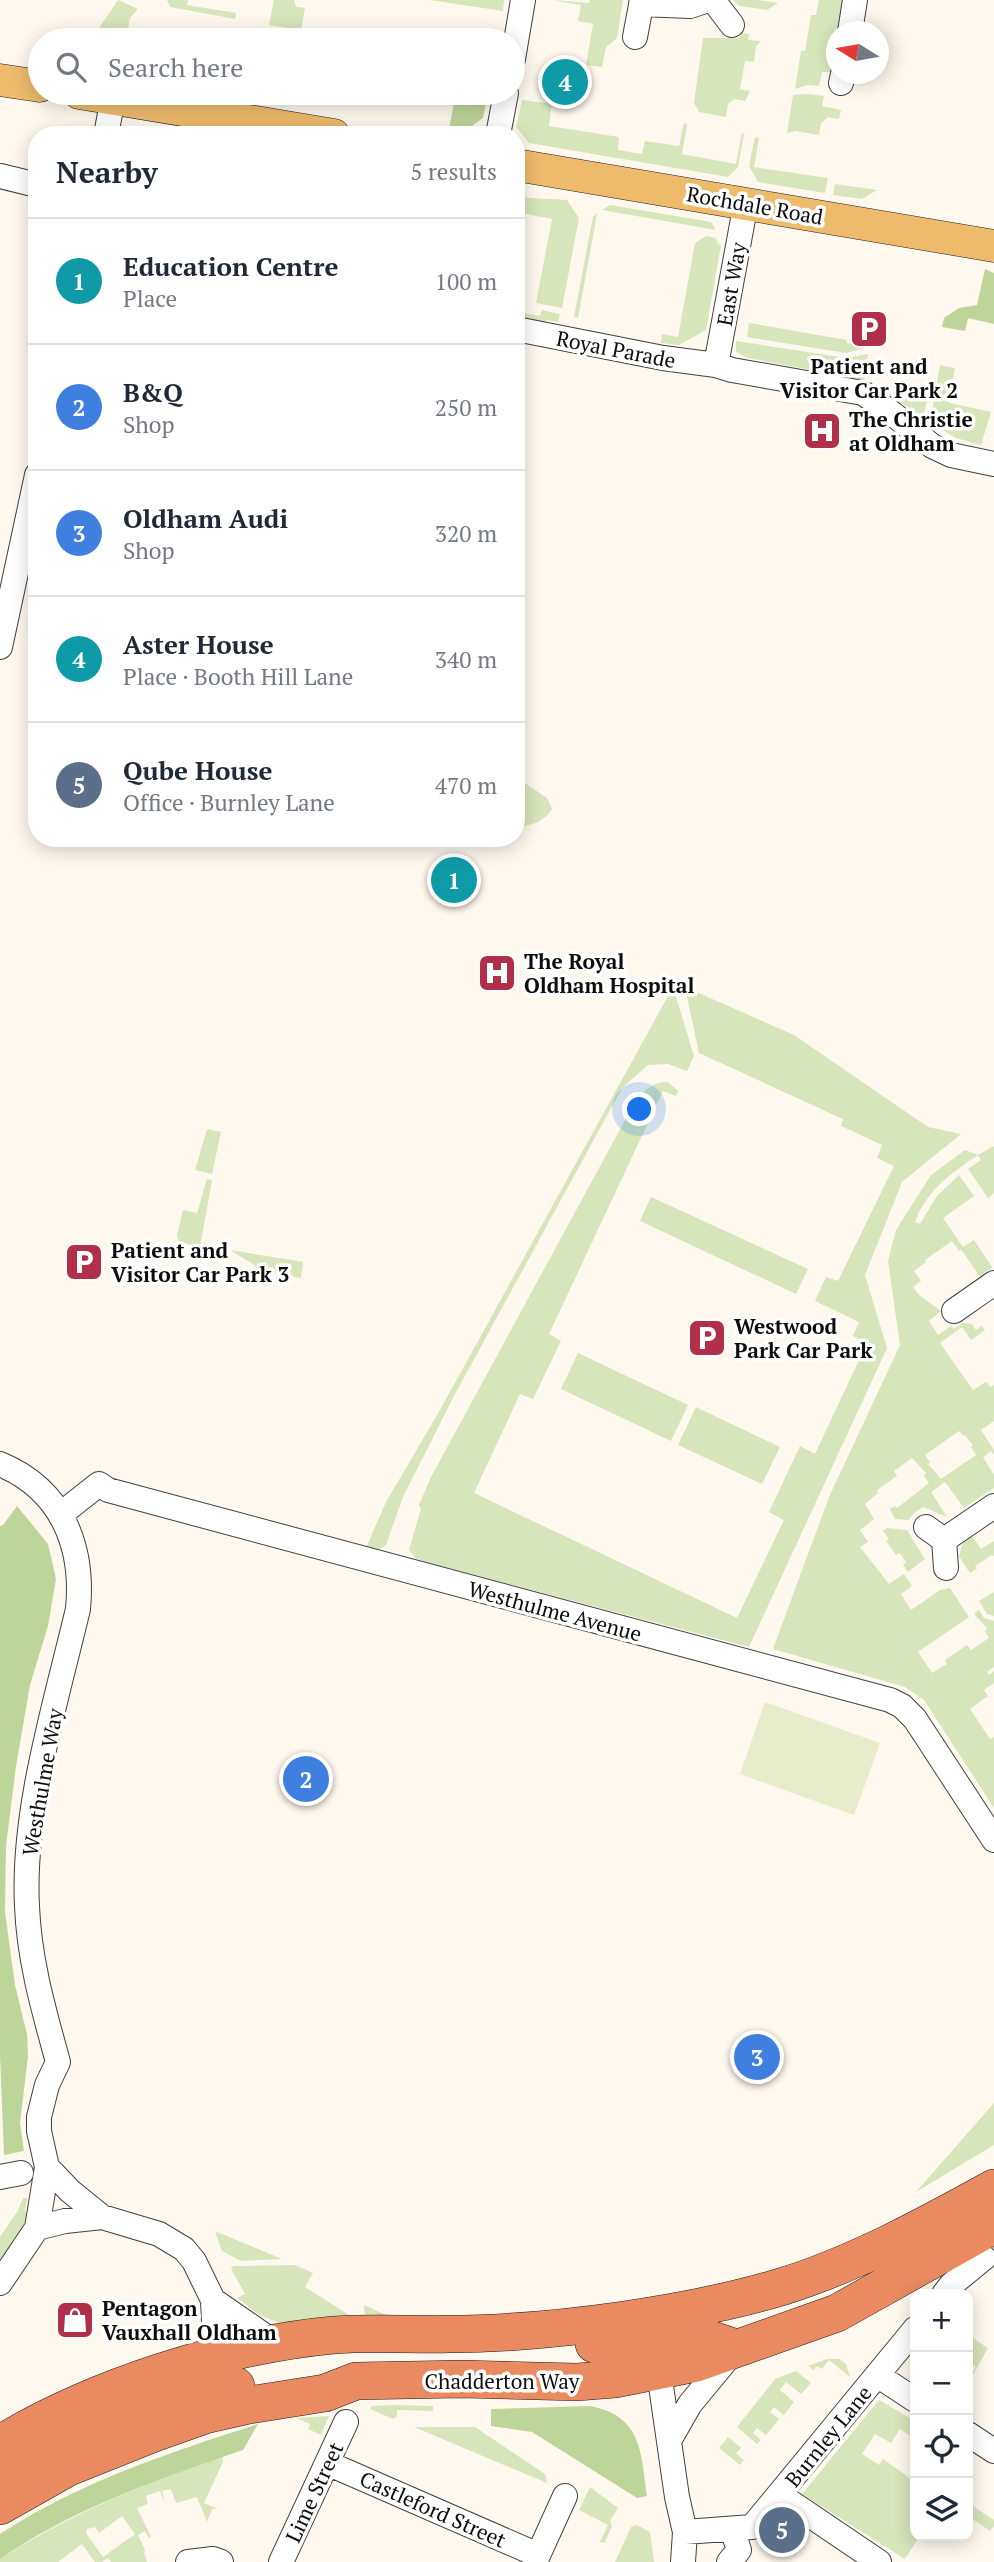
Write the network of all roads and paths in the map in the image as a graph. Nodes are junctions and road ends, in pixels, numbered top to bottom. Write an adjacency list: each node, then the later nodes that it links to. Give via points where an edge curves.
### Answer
1 (523, 0): 7 (street)
2 (710, 0): 4 (street, via 690,6); 6 (street)
3 (855, 0): 5 (street)
4 (641, 2): 8 (street)
5 (852, 21)
6 (732, 25)
7 (519, 28)
8 (635, 37)
9 (112, 105): 12 (street)
10 (154, 105): 13 (main road)
11 (504, 105): 14 (street)
12 (108, 126)
13 (275, 126)
14 (500, 126)
15 (525, 166): 18 (main road, Rochdale Road)
16 (0, 176): 17 (street)
17 (28, 183)
18 (746, 203): 19 (main road, Rochdale Road); 21 (street, East Way)
19 (994, 246)
20 (525, 331): 21 (street, Royal Parade)
21 (716, 365): 22 (street, Royal Parade, via 863,393 932,446)
22 (994, 464)
23 (28, 507): 24 (street)
24 (7, 582): 25 (street)
25 (0, 647)
26 (994, 1283): 27 (street)
27 (968, 1308)
28 (0, 1464): 30 (street, Westhulme Way, via 38,1487)
29 (994, 1506): 31 (street, via 935,1534)
30 (61, 1514): 32 (street, Westhulme Avenue, via 99,1484 890,1700 915,1719); 33 (street, Westhulme Way, via 74,1544 80,1584 78,1609 33,1811 27,1870 29,1937 58,2062 39,2117)
31 (946, 1568)
32 (994, 1840)
33 (47, 2167): 35 (street); 36 (street, Westhulme Way)
34 (994, 2188): 43 (highway, Chadderton Way, via 832,2268 722,2302)
35 (102, 2217): 36 (street); 40 (street, via 159,2234 184,2249)
36 (37, 2228): 38 (street, Westhulme Way)
37 (989, 2242): 39 (street); 44 (highway, via 837,2313)
38 (0, 2283)
39 (948, 2289)
40 (213, 2300): 42 (street); 46 (street)
41 (910, 2335): 45 (street, Burnley Lane)
42 (275, 2343): 43 (highway, via 388,2332 559,2328 585,2344); 46 (highway)
43 (656, 2343): 44 (highway, via 701,2336); 46 (highway, Chadderton Way, via 615,2379 356,2381 331,2375); 50 (street)
44 (736, 2348): 50 (street, via 690,2404)
45 (877, 2375): 47 (street); 55 (street, Burnley Lane)
46 (211, 2387): 51 (highway, via 161,2373 72,2406); 54 (highway, via 84,2430); 57 (highway, via 107,2450)
47 (910, 2397)
48 (346, 2422): 53 (street, Lime Street)
49 (973, 2437): 52 (street)
50 (670, 2439): 59 (street)
51 (0, 2444)
52 (994, 2451)
53 (327, 2463): 60 (street, Castleford Street); 63 (street, Lime Street)
54 (0, 2476)
55 (780, 2495): 58 (street, Burnley Lane, via 752,2527); 66 (street)
56 (565, 2496): 60 (street)
57 (0, 2506)
58 (733, 2529): 59 (street, Burnley Lane); 65 (street, via 739,2550)
59 (685, 2532): 64 (street)
60 (537, 2559)
61 (188, 2562): 62 (street)
62 (221, 2562)
63 (281, 2562)
64 (683, 2562)
65 (729, 2562)
66 (879, 2562)

